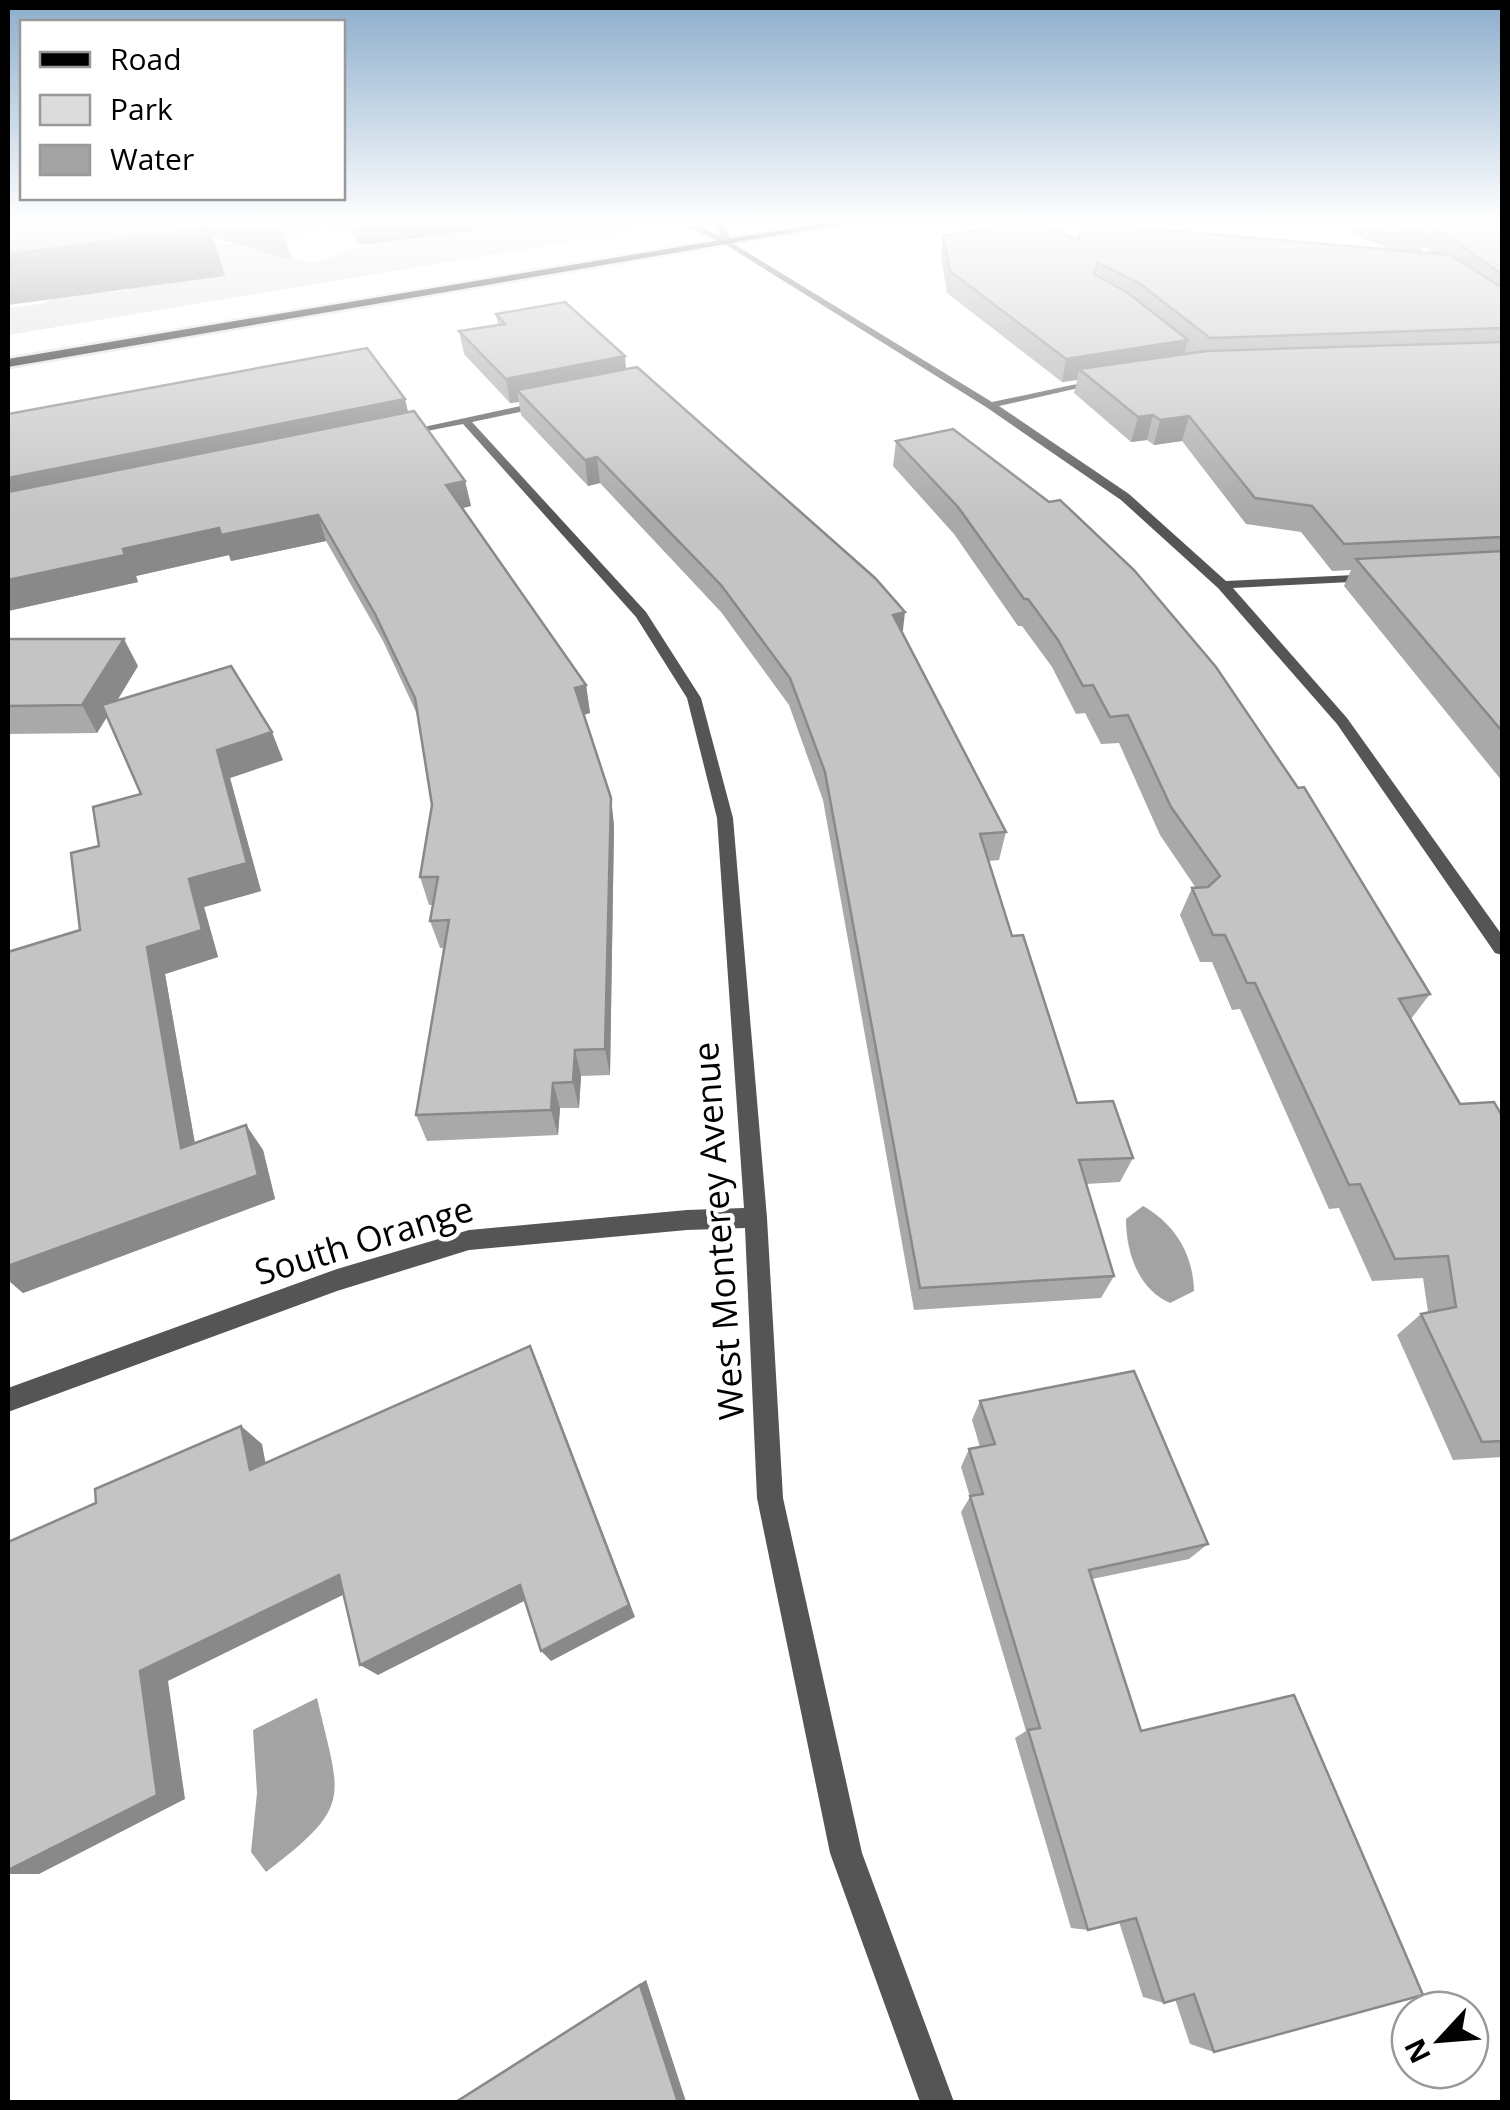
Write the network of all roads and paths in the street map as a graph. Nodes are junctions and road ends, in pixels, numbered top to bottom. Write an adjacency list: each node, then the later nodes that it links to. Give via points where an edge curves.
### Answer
1 (282, 317): 3 (main road)
2 (849, 317): 6 (street)
3 (8, 363)
4 (1116, 376): 6 (street)
5 (561, 400): 7 (street)
6 (990, 405): 10 (street, via 1125,498)
7 (465, 420): 8 (street); 12 (street, West Monterey Avenue, via 641,615 694,698 725,818)
8 (388, 436)
9 (1389, 576): 10 (street)
10 (1223, 585): 11 (street, via 1342,721)
11 (1502, 948)
12 (756, 1218): 13 (street, South Orange, via 469,1240 337,1280); 14 (street, West Monterey Avenue, via 774,1516 846,1853)
13 (8, 1400)
14 (937, 2102)

